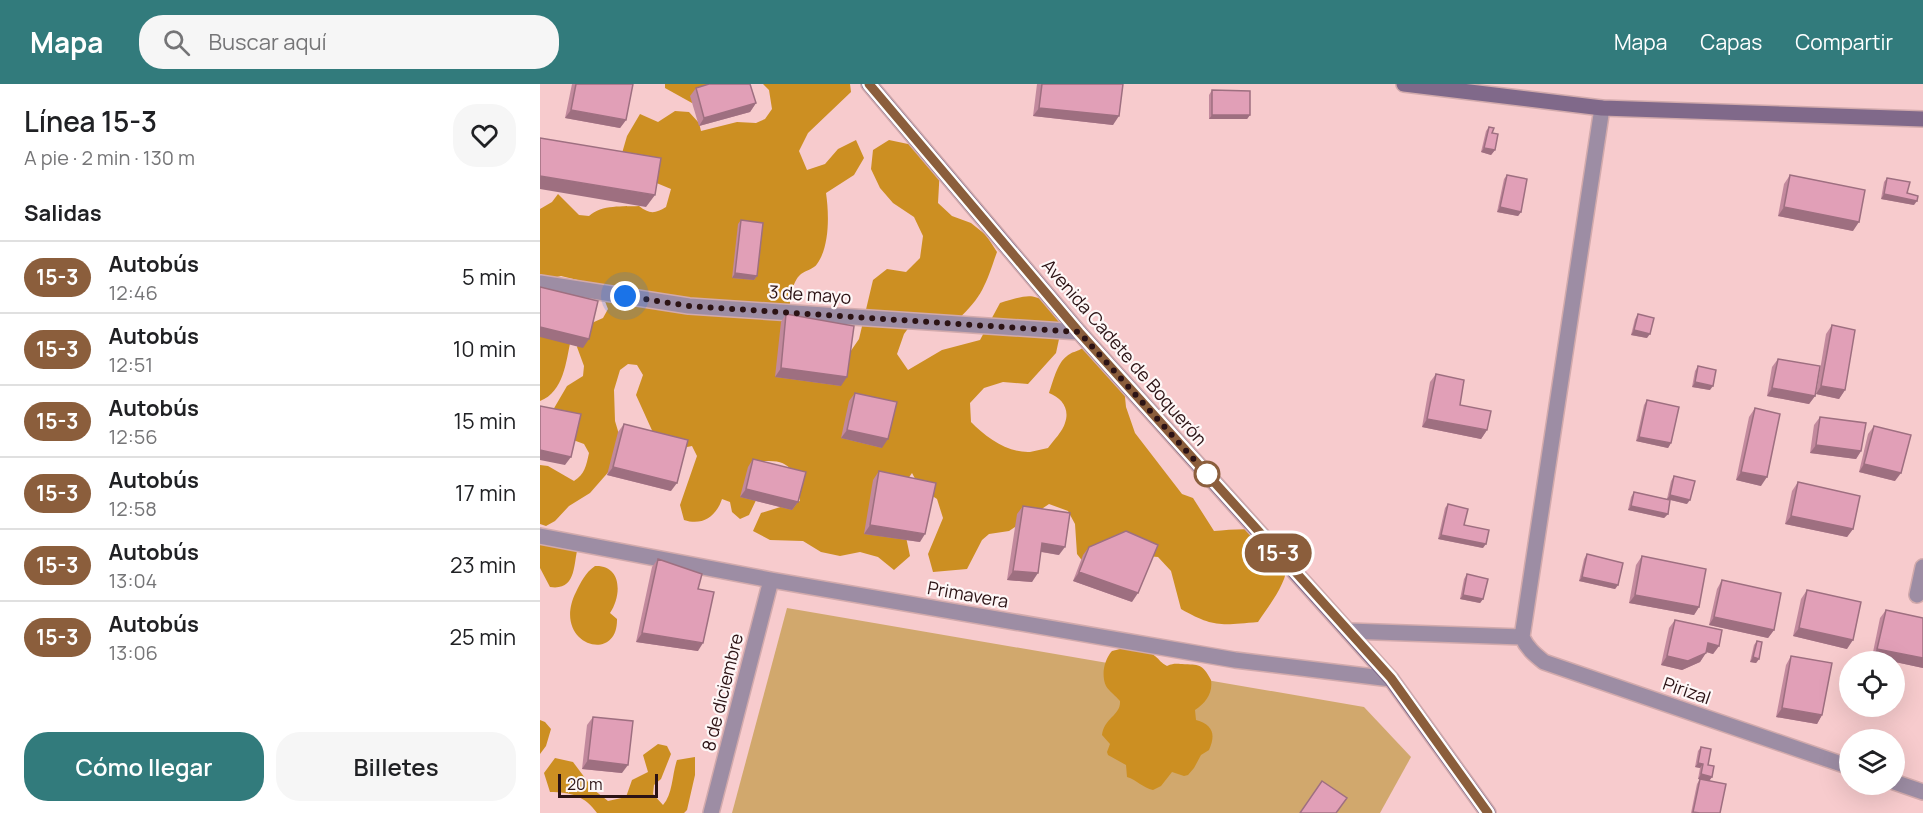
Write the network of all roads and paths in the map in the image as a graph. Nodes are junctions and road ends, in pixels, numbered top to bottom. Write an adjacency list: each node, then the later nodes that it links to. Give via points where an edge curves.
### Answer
1 (869, 84): 6 (main road, Avenida Cadete de Boquerón)
2 (1404, 84): 3 (main road)
3 (1602, 108): 4 (main road); 12 (street)
4 (1923, 119)
5 (540, 283): 6 (street, 3 de mayo, via 689,306)
6 (1079, 332): 11 (main road, Avenida Cadete de Boquerón)
7 (540, 536): 9 (street, Primavera)
8 (1923, 567): 10 (street)
9 (771, 580): 13 (street, Primavera, via 1234,660); 17 (street, 8 de diciembre)
10 (1917, 595)
11 (1348, 632): 12 (street); 13 (main road, Avenida Cadete de Boquerón)
12 (1522, 637): 14 (street, Pirizal, via 1544,662)
13 (1391, 678): 18 (main road, Avenida Cadete de Boquerón)
14 (1839, 763)
15 (1905, 786): 16 (street)
16 (1923, 792)
17 (711, 813)
18 (1488, 813)

